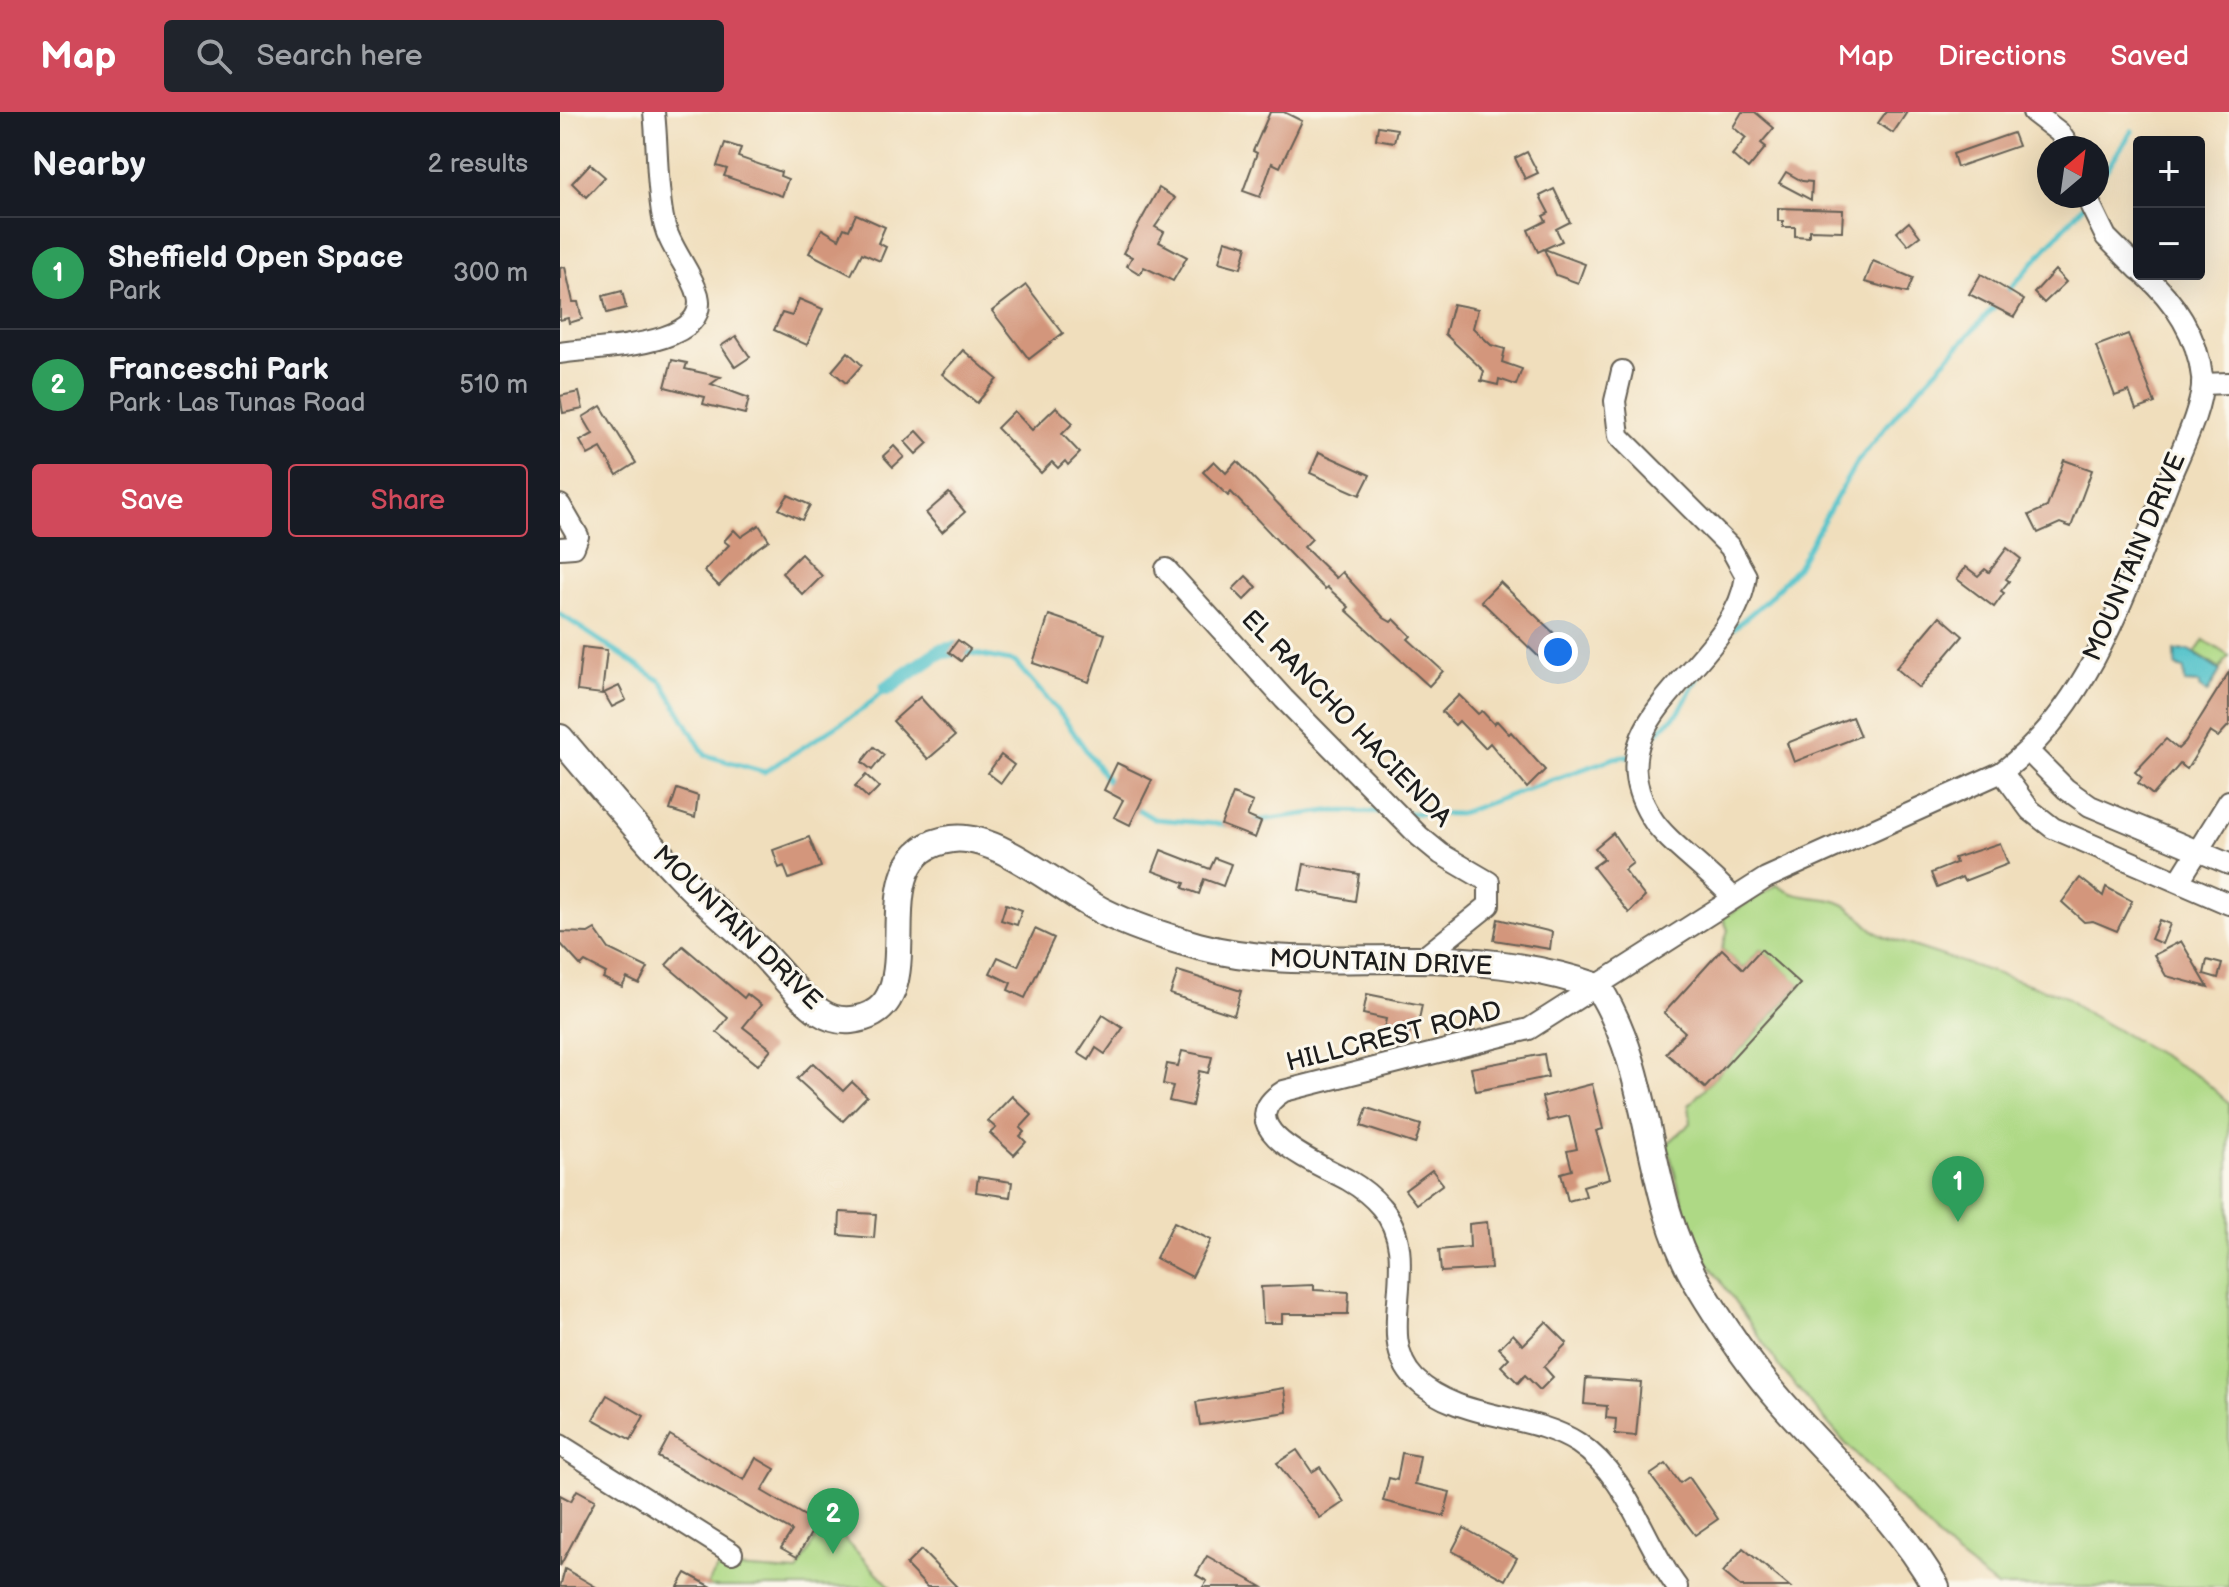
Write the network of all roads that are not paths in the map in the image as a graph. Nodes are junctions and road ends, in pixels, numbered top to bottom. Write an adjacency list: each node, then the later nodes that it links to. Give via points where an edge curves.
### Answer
1 (654, 112): 7 (street, via 665,224 697,292 696,316 684,330 661,339)
2 (2033, 112): 3 (street)
3 (2062, 136)
4 (2092, 208): 5 (street, via 2106,237)
5 (2133, 264)
6 (2150, 280): 10 (street, via 2184,321)
7 (560, 353)
8 (1622, 371): 21 (street, via 1615,401 1619,436 1730,547 1746,576 1738,607 1719,636 1641,731 1635,770 1652,819)
9 (2229, 383): 10 (street)
10 (2202, 384): 15 (street, MOUNTAIN DRIVE, via 2113,620 2067,704)
11 (560, 505): 12 (street, via 578,536 574,547)
12 (560, 548)
13 (1166, 569): 23 (street, EL RANCHO HACIENDA, via 1419,836 1489,882 1492,897 1484,911)
14 (560, 738): 23 (main road, MOUNTAIN DRIVE, via 682,879 808,1003 832,1018 859,1018 882,1004 893,989 899,892 905,873 925,849 953,839 986,842 1109,915 1199,946 1266,959)
15 (2028, 751): 16 (street, MOUNTAIN DRIVE); 18 (street, via 2084,803)
16 (2002, 772): 20 (street, via 2030,810 2053,828); 21 (street, MOUNTAIN DRIVE, via 1797,862)
17 (2229, 801): 18 (street)
18 (2196, 852): 19 (street); 20 (street)
19 (2229, 864)
20 (2179, 881): 22 (street)
21 (1733, 898): 24 (street, MOUNTAIN DRIVE)
22 (2229, 904)
23 (1422, 959): 24 (main road, MOUNTAIN DRIVE, via 1569,977)
24 (1598, 987): 27 (street, HILLCREST ROAD, via 1529,1029 1284,1091 1271,1103 1267,1120 1282,1143 1362,1189 1388,1216 1399,1243 1397,1342 1414,1378 1449,1398 1560,1434 1589,1451 1617,1481); 28 (main road, via 1623,1037 1668,1213 1696,1281 1781,1402 1888,1519)
25 (560, 1445): 26 (street)
26 (732, 1553)
27 (1677, 1587)
28 (1936, 1587)

